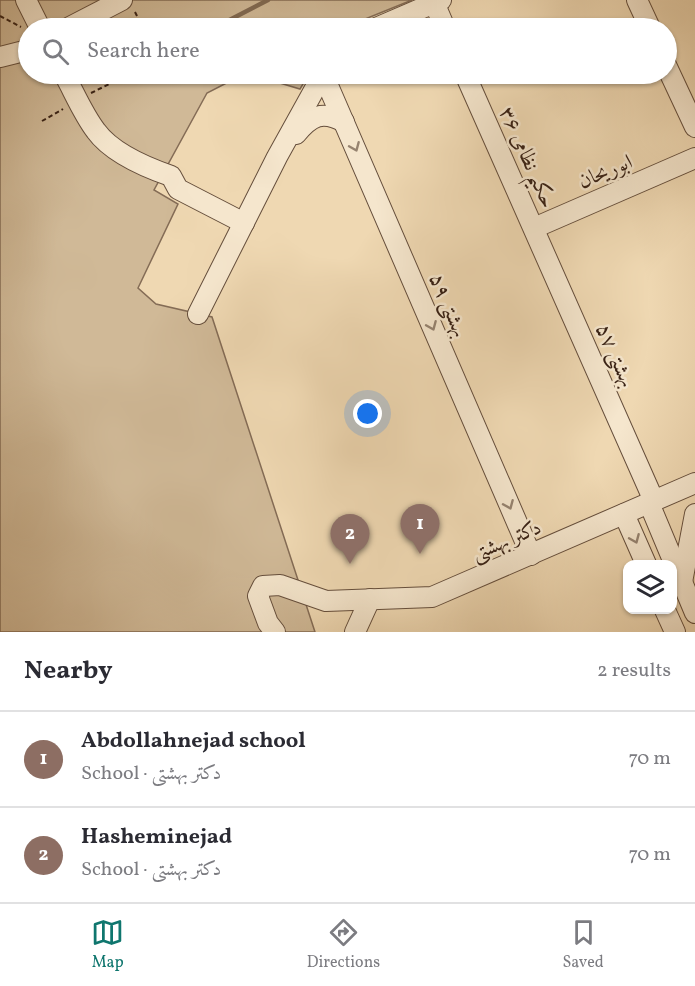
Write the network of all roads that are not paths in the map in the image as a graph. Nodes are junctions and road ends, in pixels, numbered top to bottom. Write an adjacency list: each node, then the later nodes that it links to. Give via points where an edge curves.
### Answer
1 (26, 0): 5 (street)
2 (637, 0): 9 (street)
3 (436, 1): 7 (street); 8 (street)
4 (128, 5): 6 (street)
5 (35, 18)
6 (94, 18)
7 (398, 18)
8 (442, 18)
9 (645, 18)
10 (18, 52): 11 (street)
11 (0, 57)
12 (70, 84): 21 (street, via 96,131 113,148 171,176 178,189)
13 (317, 84): 19 (street)
14 (327, 84): 17 (street, بهشتی ۵۹)
15 (469, 84): 22 (street, حکیم نظامی ۳۶)
16 (675, 84): 18 (street)
17 (344, 122): 19 (street, via 326,115 307,121); 28 (street, بهشتی ۵۹, one-way to 28)
18 (695, 127)
19 (277, 157): 21 (street)
20 (695, 158): 22 (street, ابوریحان)
21 (244, 223): 23 (street)
22 (534, 228): 25 (street, بهشتی ۵۷)
23 (198, 315)
24 (695, 483): 25 (street, دکتر بهشتی)
25 (652, 502): 26 (street, دکتر بهشتی); 30 (street, بهشتی ۵۷)
26 (624, 514): 28 (street, دکتر بهشتی); 29 (street, one-way to 29)
27 (695, 514): 30 (street)
28 (531, 555): 31 (street, دکتر بهشتی, via 432,597)
29 (643, 560)
30 (682, 582): 32 (street, بهشتی ۵۷)
31 (370, 599): 34 (street, دکتر بهشتی, via 326,601 280,585 263,586 258,596); 35 (street)
32 (695, 613)
33 (667, 614): 36 (street)
34 (275, 632)
35 (355, 632)
36 (675, 632)

